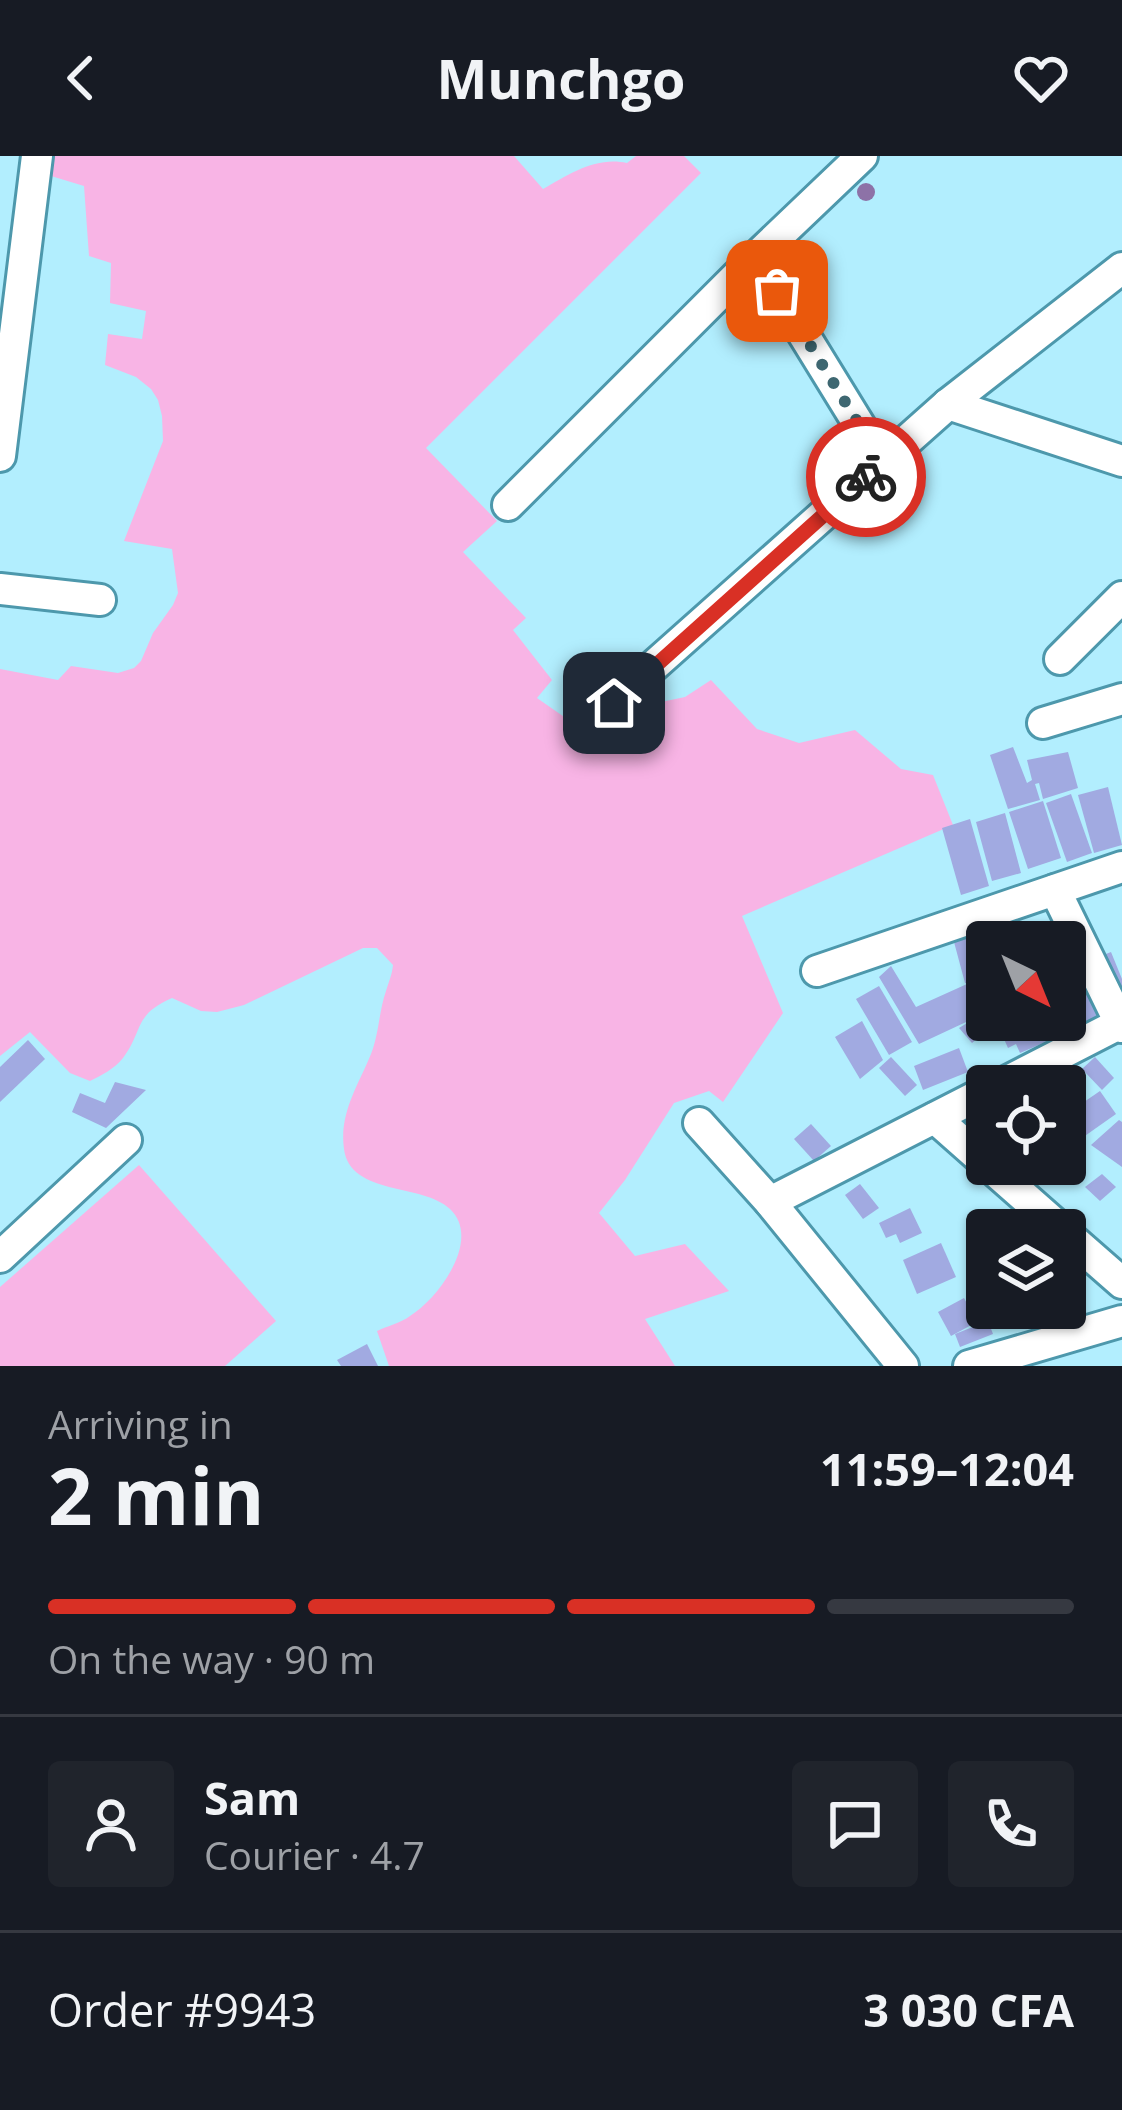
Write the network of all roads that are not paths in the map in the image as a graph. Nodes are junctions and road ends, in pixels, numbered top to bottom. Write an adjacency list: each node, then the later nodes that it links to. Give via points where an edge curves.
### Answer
1 (38, 156): 5 (street)
2 (862, 156): 3 (street)
3 (756, 257): 9 (street); 10 (street)
4 (1122, 268): 6 (street)
5 (7, 354): 7 (street)
6 (948, 404): 8 (street); 9 (street)
7 (0, 456)
8 (1122, 461)
9 (882, 462): 16 (street)
10 (508, 505)
11 (0, 589): 13 (street)
12 (1122, 597): 14 (street)
13 (100, 600)
14 (1060, 659)
15 (1122, 699): 17 (street)
16 (614, 703)
17 (1042, 723)
18 (1122, 867): 19 (street)
19 (1055, 890): 20 (street); 21 (street)
20 (817, 971)
21 (1120, 1026): 22 (street)
22 (1041, 1065)
23 (966, 1102): 24 (street)
24 (935, 1118): 27 (street); 29 (street)
25 (699, 1123): 29 (street)
26 (126, 1140): 32 (street)
27 (966, 1145)
28 (1011, 1185): 30 (street)
29 (770, 1202): 35 (street)
30 (1039, 1209)
31 (1086, 1251): 33 (street)
32 (0, 1257)
33 (1122, 1283)
34 (1122, 1321): 36 (street)
35 (903, 1366)
36 (969, 1366)

